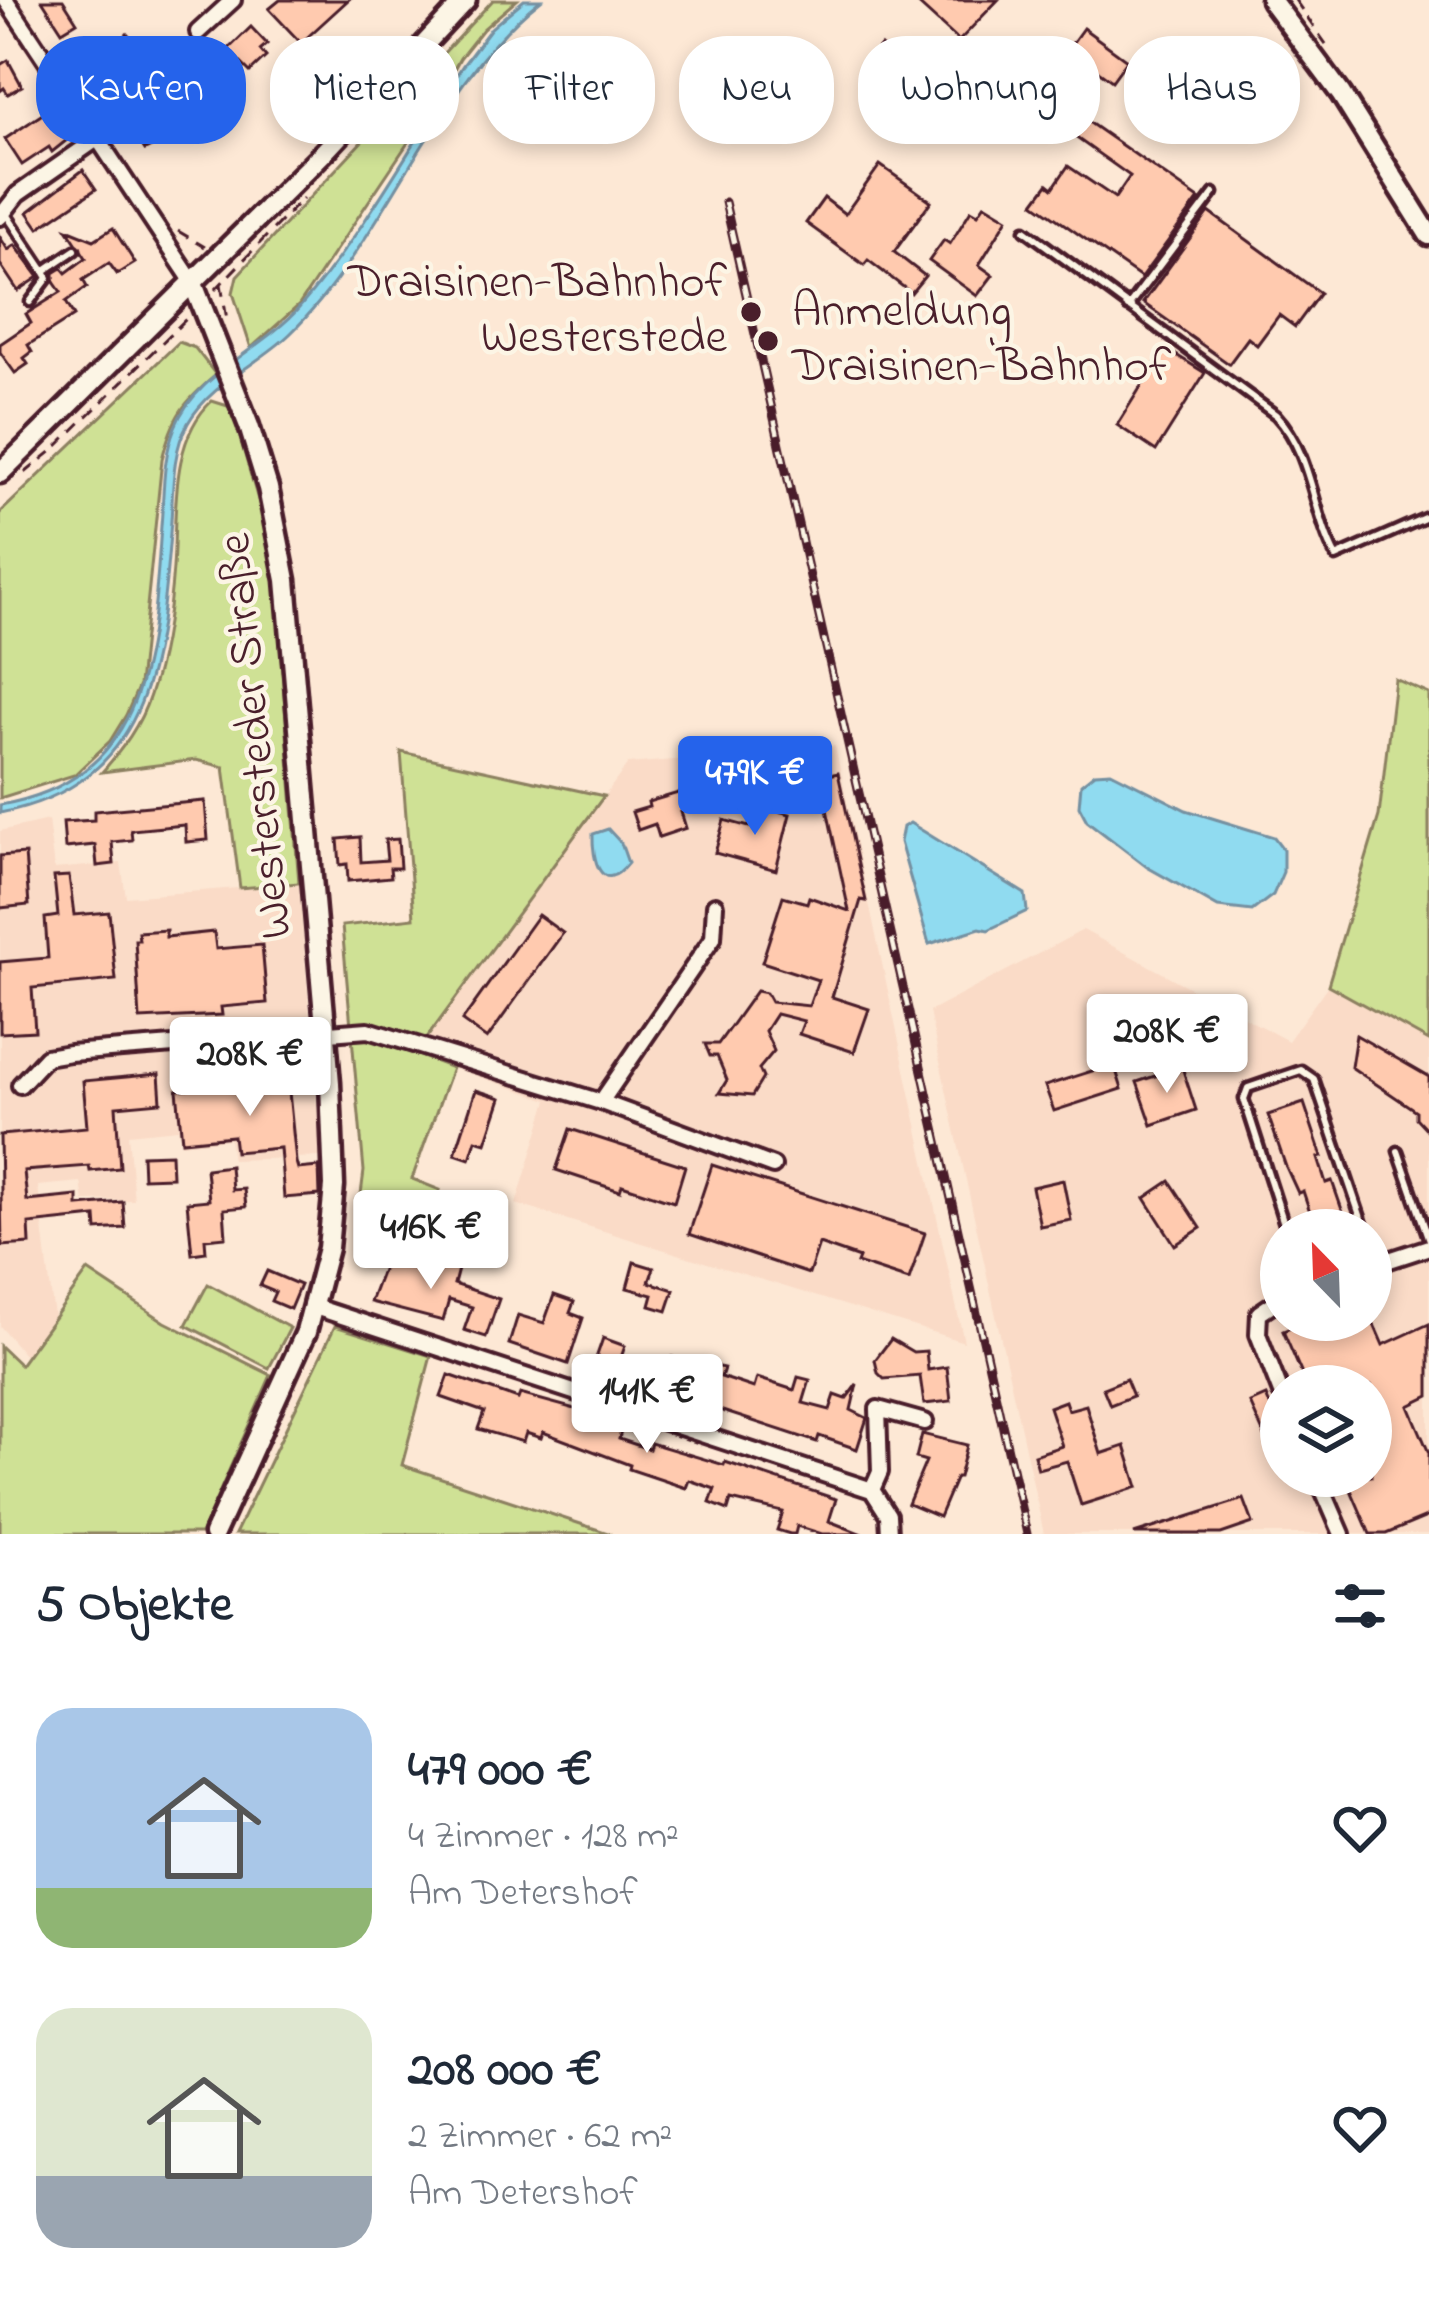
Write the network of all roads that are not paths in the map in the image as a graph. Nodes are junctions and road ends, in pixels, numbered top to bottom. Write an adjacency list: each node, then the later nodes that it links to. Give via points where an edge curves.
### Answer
1 (6, 0): 6 (street)
2 (233, 0): 5 (street)
3 (466, 0): 15 (main road)
4 (1271, 0): 12 (main road)
5 (198, 32)
6 (36, 46)
7 (90, 144): 10 (street)
8 (100, 144): 15 (street)
9 (1214, 193): 17 (lane)
10 (2, 214): 14 (lane)
11 (1024, 230): 17 (lane)
12 (1429, 235)
13 (75, 250): 14 (lane)
14 (44, 271): 16 (lane, via 48,278)
15 (192, 281): 18 (main road); 21 (main road, Westersteder Straße, via 237,389 286,580)
16 (30, 302)
17 (1128, 307): 19 (lane, via 1287,428 1336,557)
18 (9, 476)
19 (1429, 516)
20 (715, 905): 23 (street, via 713,938)
21 (325, 1033): 22 (street, via 46,1057); 23 (street, via 368,1030); 30 (main road, Westersteder Straße, via 334,1186)
22 (20, 1085)
23 (601, 1102): 25 (street)
24 (1398, 1151): 28 (lane)
25 (773, 1166)
26 (1279, 1209): 27 (lane, via 1244,1099 1248,1088 1301,1070 1314,1079)
27 (1358, 1209)
28 (1429, 1244): 29 (street)
29 (1392, 1258)
30 (315, 1307): 32 (street); 34 (main road, Westersteder Straße)
31 (925, 1422): 32 (street, via 878,1409 880,1472)
32 (872, 1490): 35 (street, via 889,1515)
33 (1326, 1497): 36 (street)
34 (214, 1534)
35 (889, 1534)
36 (1342, 1534)

